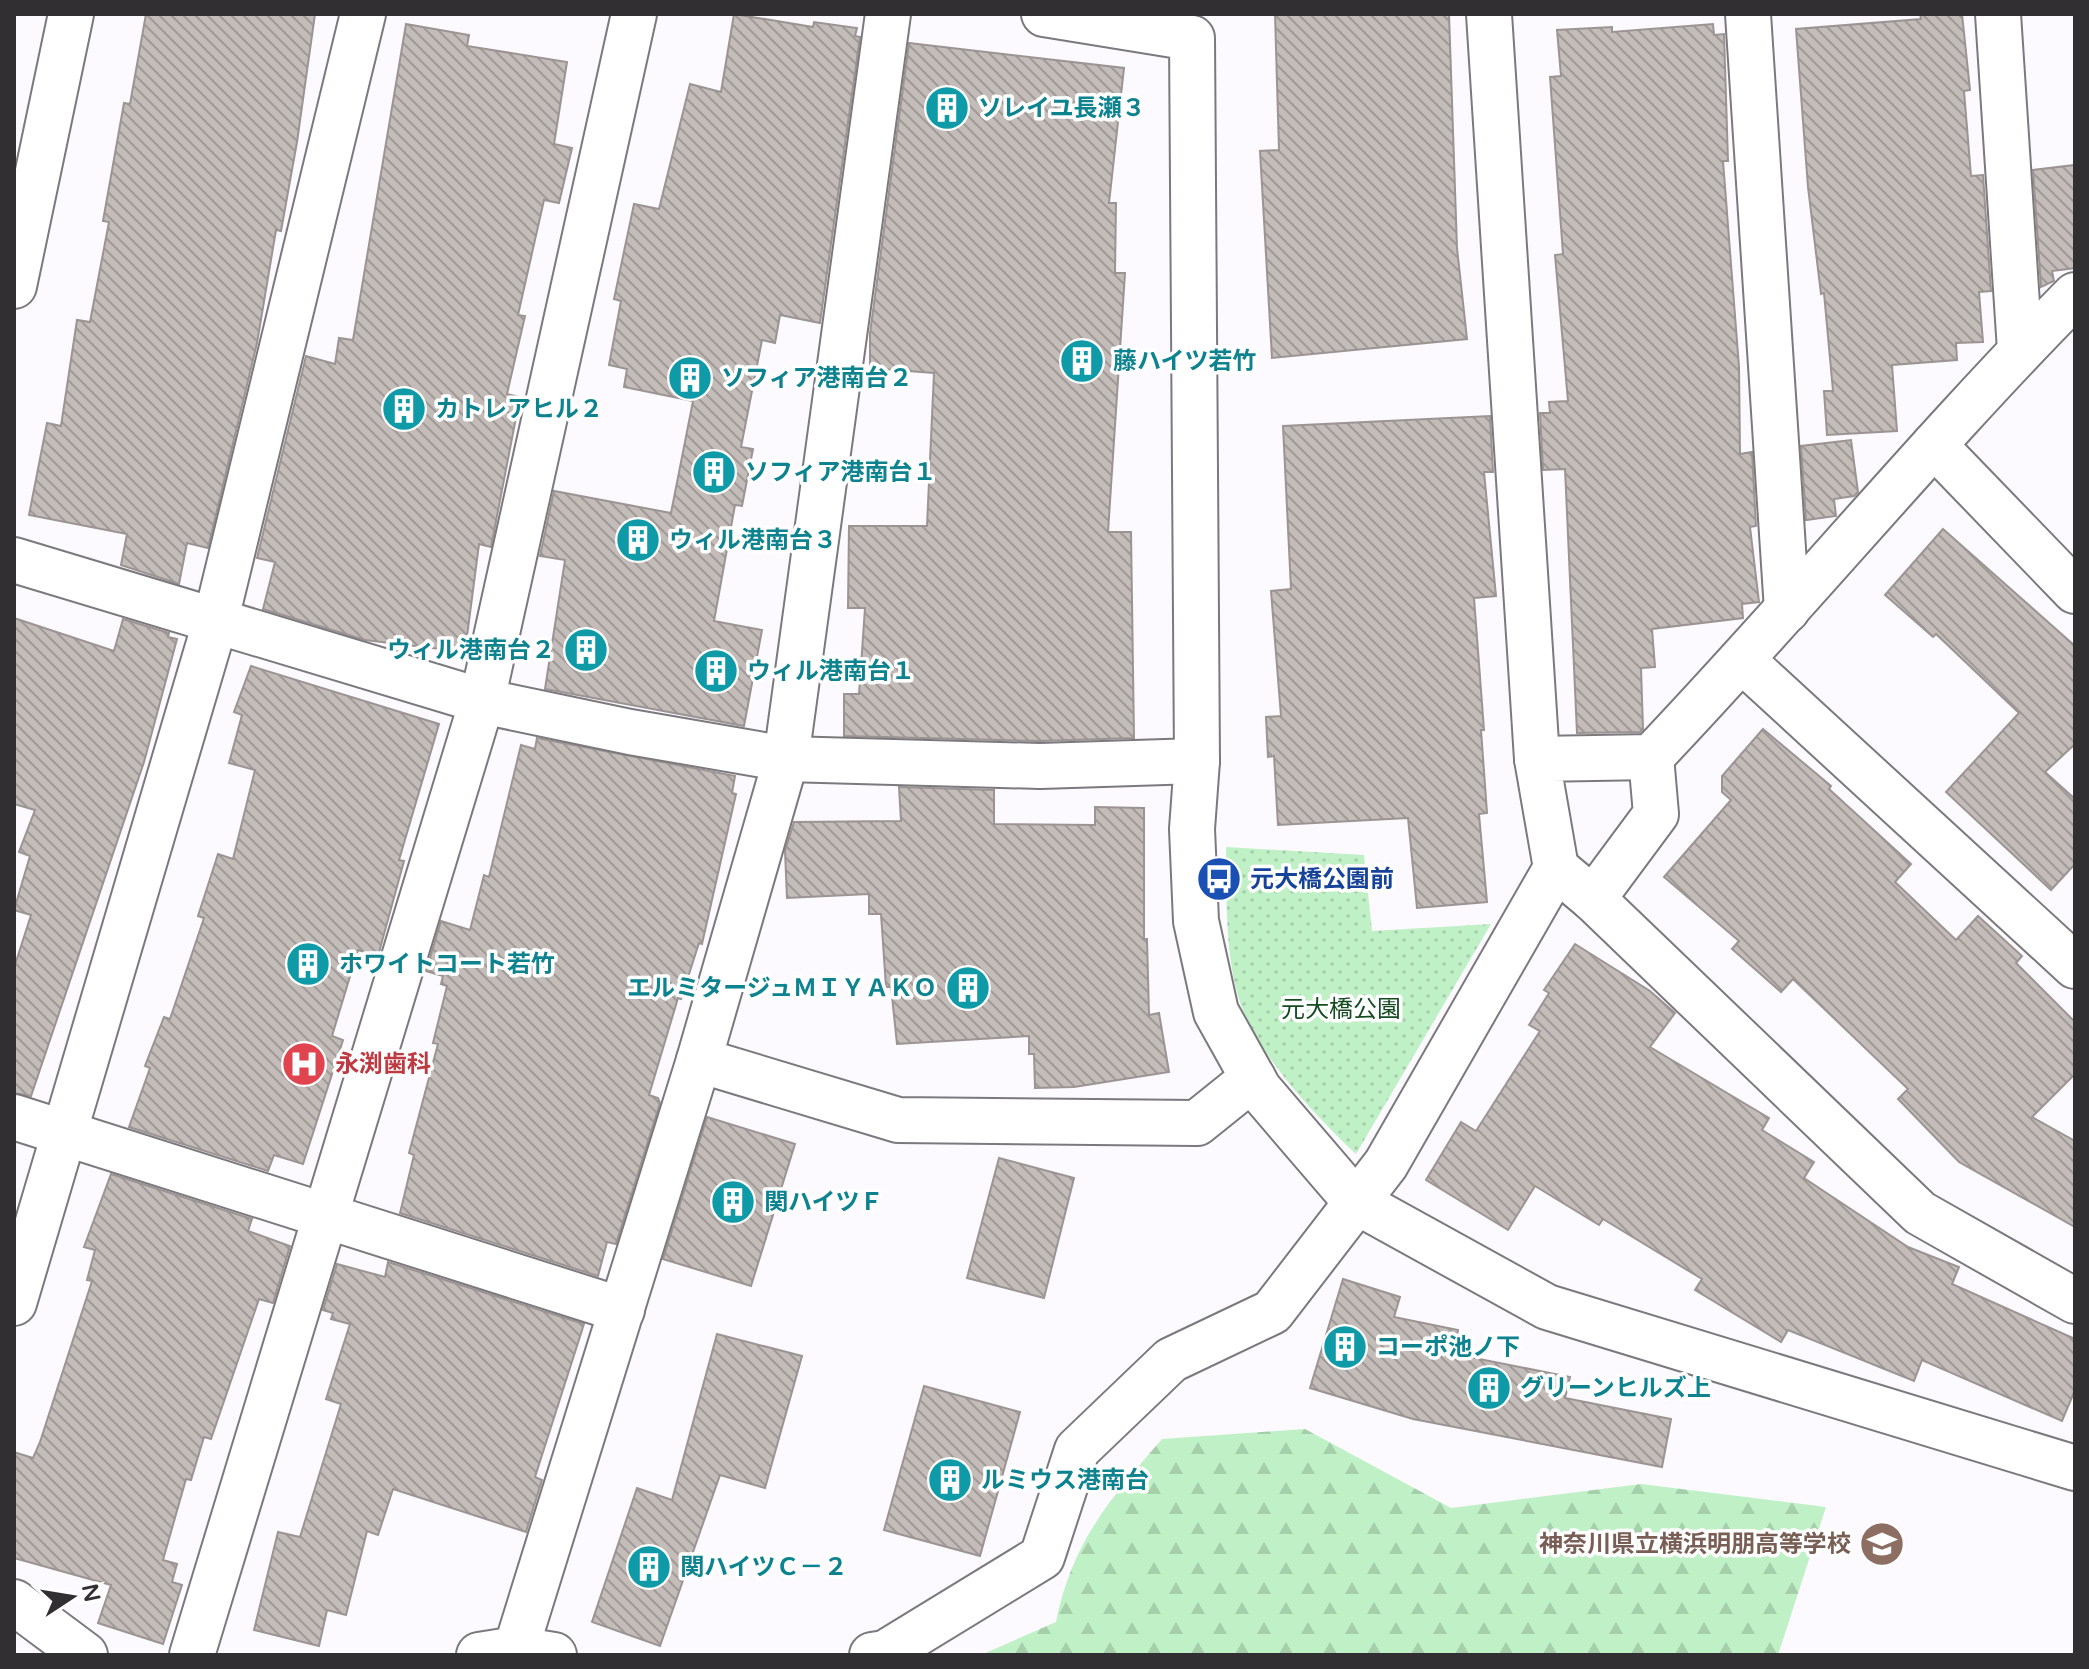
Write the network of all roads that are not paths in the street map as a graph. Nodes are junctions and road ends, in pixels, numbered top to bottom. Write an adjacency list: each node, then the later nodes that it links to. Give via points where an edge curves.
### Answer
1 (71, 14): 10 (street)
2 (363, 14): 17 (street)
3 (634, 14): 19 (street)
4 (888, 14): 21 (street)
5 (1044, 14): 9 (street)
6 (1489, 14): 22 (street)
7 (1748, 14): 16 (street)
8 (1998, 14): 12 (street)
9 (1192, 26): 23 (street)
10 (14, 286)
11 (2075, 295): 12 (street)
12 (2020, 350): 13 (street)
13 (1934, 445): 15 (street); 16 (street)
14 (14, 560): 17 (street)
15 (2075, 591)
16 (1787, 610): 18 (street)
17 (215, 623): 19 (street); 30 (street)
18 (1743, 661): 20 (street); 26 (street)
19 (482, 701): 21 (street); 32 (street)
20 (1651, 757): 22 (street); 25 (street, via 1656,814)
21 (786, 759): 23 (street, via 1040,766); 27 (street)
22 (1537, 759): 24 (street)
23 (1197, 761): 28 (street, via 1192,829 1196,921 1216,1012)
24 (1556, 868): 25 (street); 31 (street, via 1386,1164)
25 (1593, 899): 33 (street, via 1920,1213)
26 (2075, 966)
27 (699, 1060): 28 (street, via 898,1120 1197,1123); 35 (street)
28 (1253, 1078): 31 (street)
29 (14, 1117): 30 (street)
30 (64, 1133): 32 (street); 34 (street)
31 (1355, 1201): 36 (street, via 1547,1307); 41 (street, via 1272,1312 1171,1360 1077,1450 1042,1557 885,1653)
32 (323, 1217): 35 (street); 40 (street)
33 (2075, 1301)
34 (14, 1303)
35 (622, 1310): 38 (street)
36 (2075, 1468)
37 (14, 1602): 39 (street)
38 (517, 1653)
39 (85, 1655)
40 (192, 1655)
41 (872, 1655)

